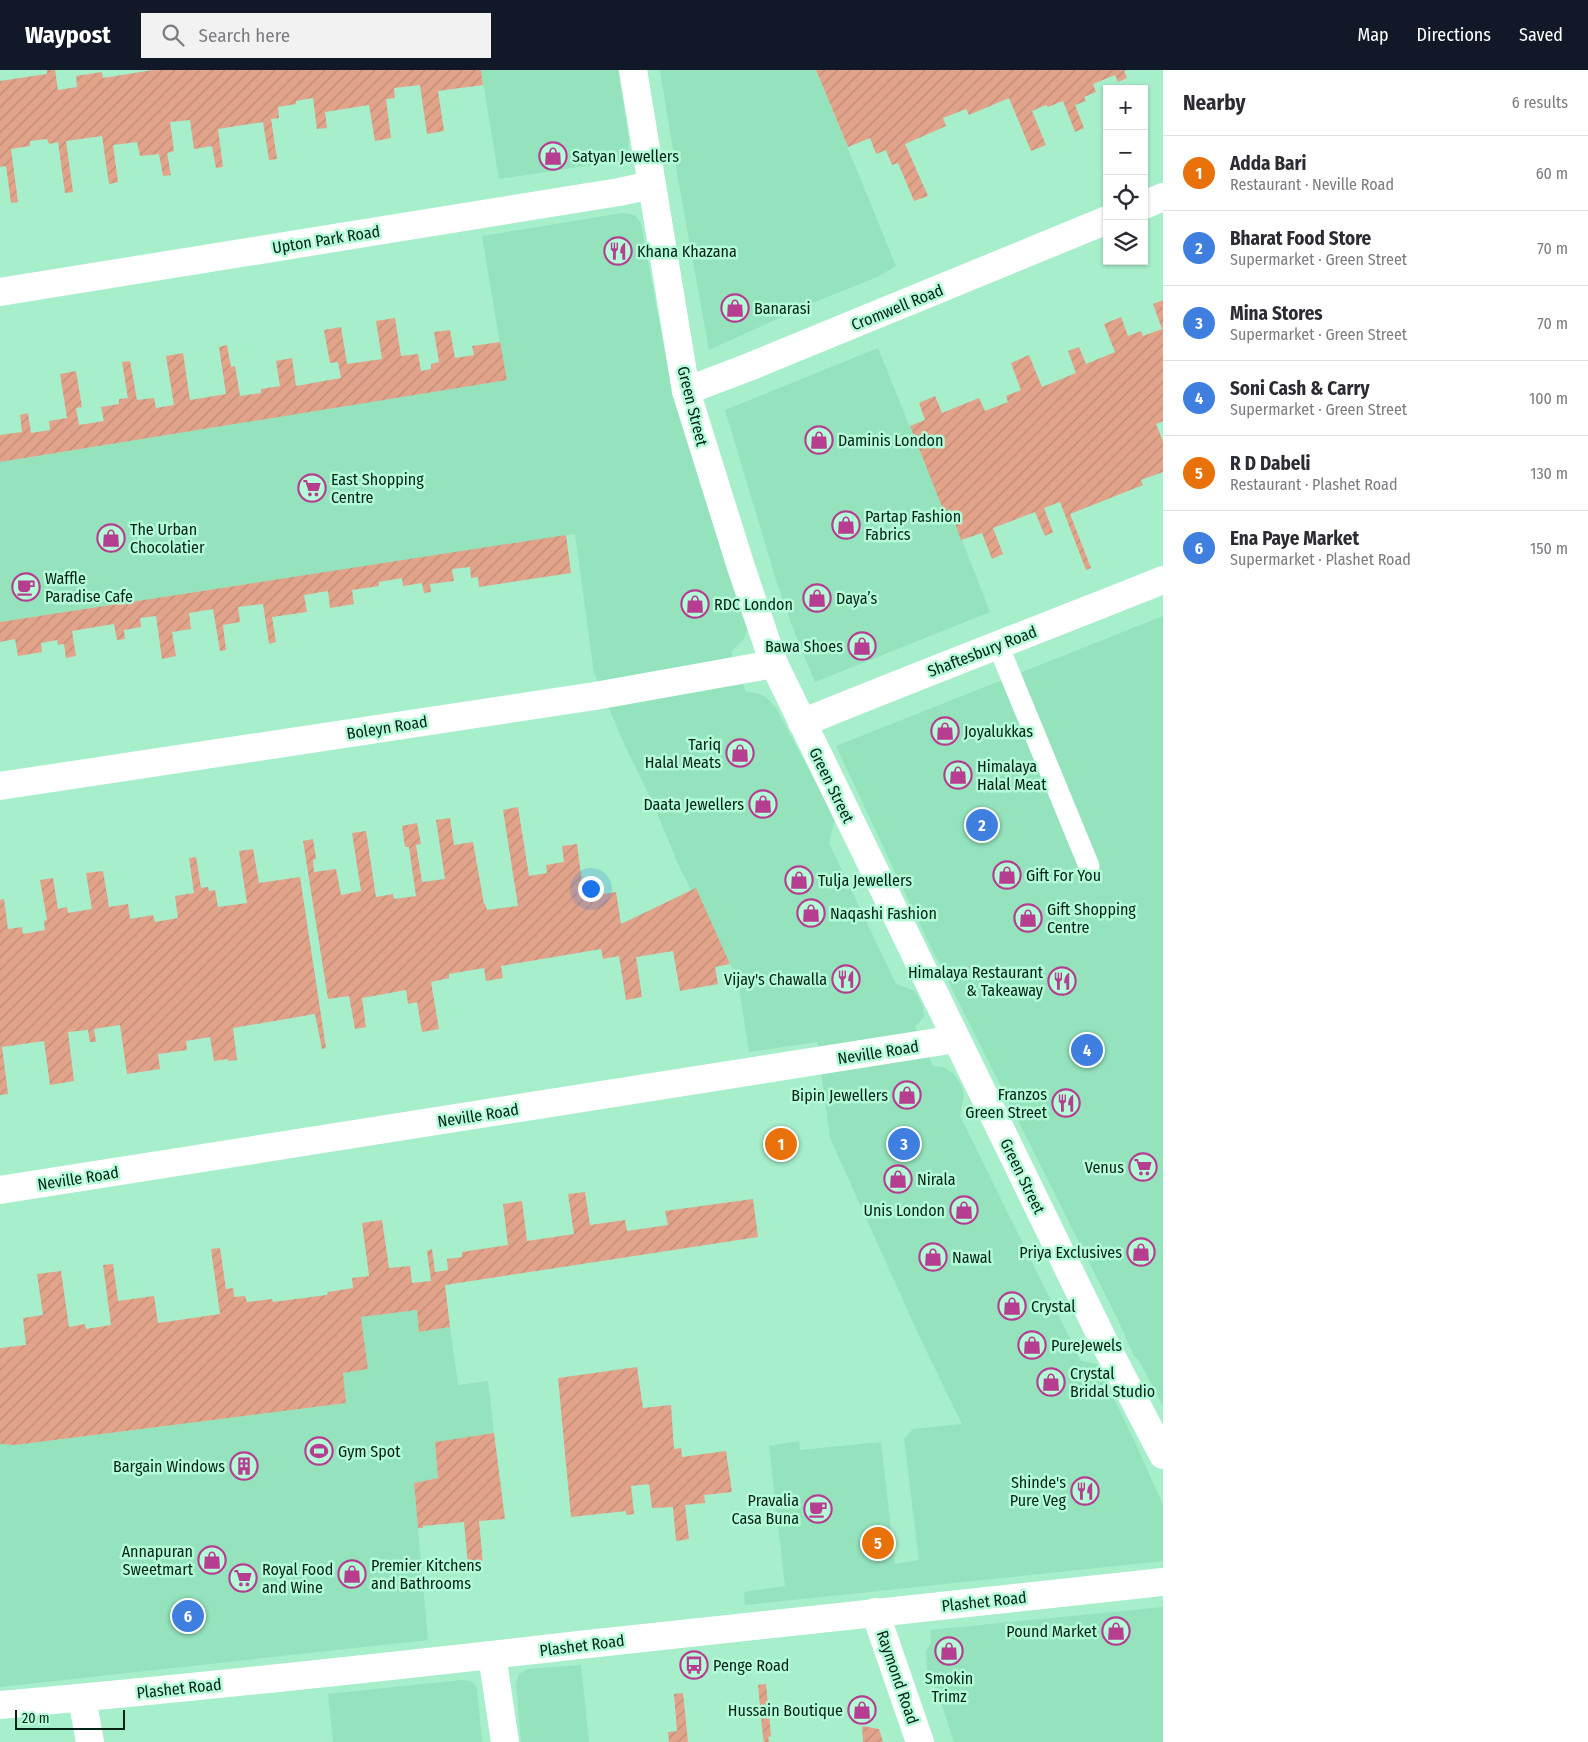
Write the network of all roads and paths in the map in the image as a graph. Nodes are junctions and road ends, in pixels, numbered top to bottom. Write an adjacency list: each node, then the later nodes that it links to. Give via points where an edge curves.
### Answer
1 (633, 70): 2 (street, Green Street)
2 (652, 185): 6 (street, Upton Park Road); 7 (street, Green Street)
3 (1163, 197): 4 (street)
4 (1148, 203)
5 (1103, 222): 7 (street, Cromwell Road)
6 (0, 292)
7 (686, 391): 10 (street, Green Street, via 740,567)
8 (1163, 580): 9 (street, Shaftesbury Road)
9 (998, 645): 11 (street, Shaftesbury Road); 13 (lane)
10 (774, 664): 11 (street, Green Street); 12 (street, Boleyn Road, via 603,695)
11 (802, 723): 14 (street, Green Street)
12 (0, 786)
13 (1089, 866)
14 (956, 1039): 15 (street, Neville Road); 16 (street, Green Street)
15 (0, 1190)
16 (1163, 1455)
17 (1163, 1582): 18 (street, Plashet Road)
18 (875, 1612): 19 (street, Plashet Road); 24 (street, Raymond Road)
19 (492, 1656): 20 (street, Plashet Road); 23 (street)
20 (82, 1698): 21 (street, Plashet Road); 22 (street)
21 (0, 1705)
22 (90, 1742)
23 (505, 1742)
24 (920, 1742)

